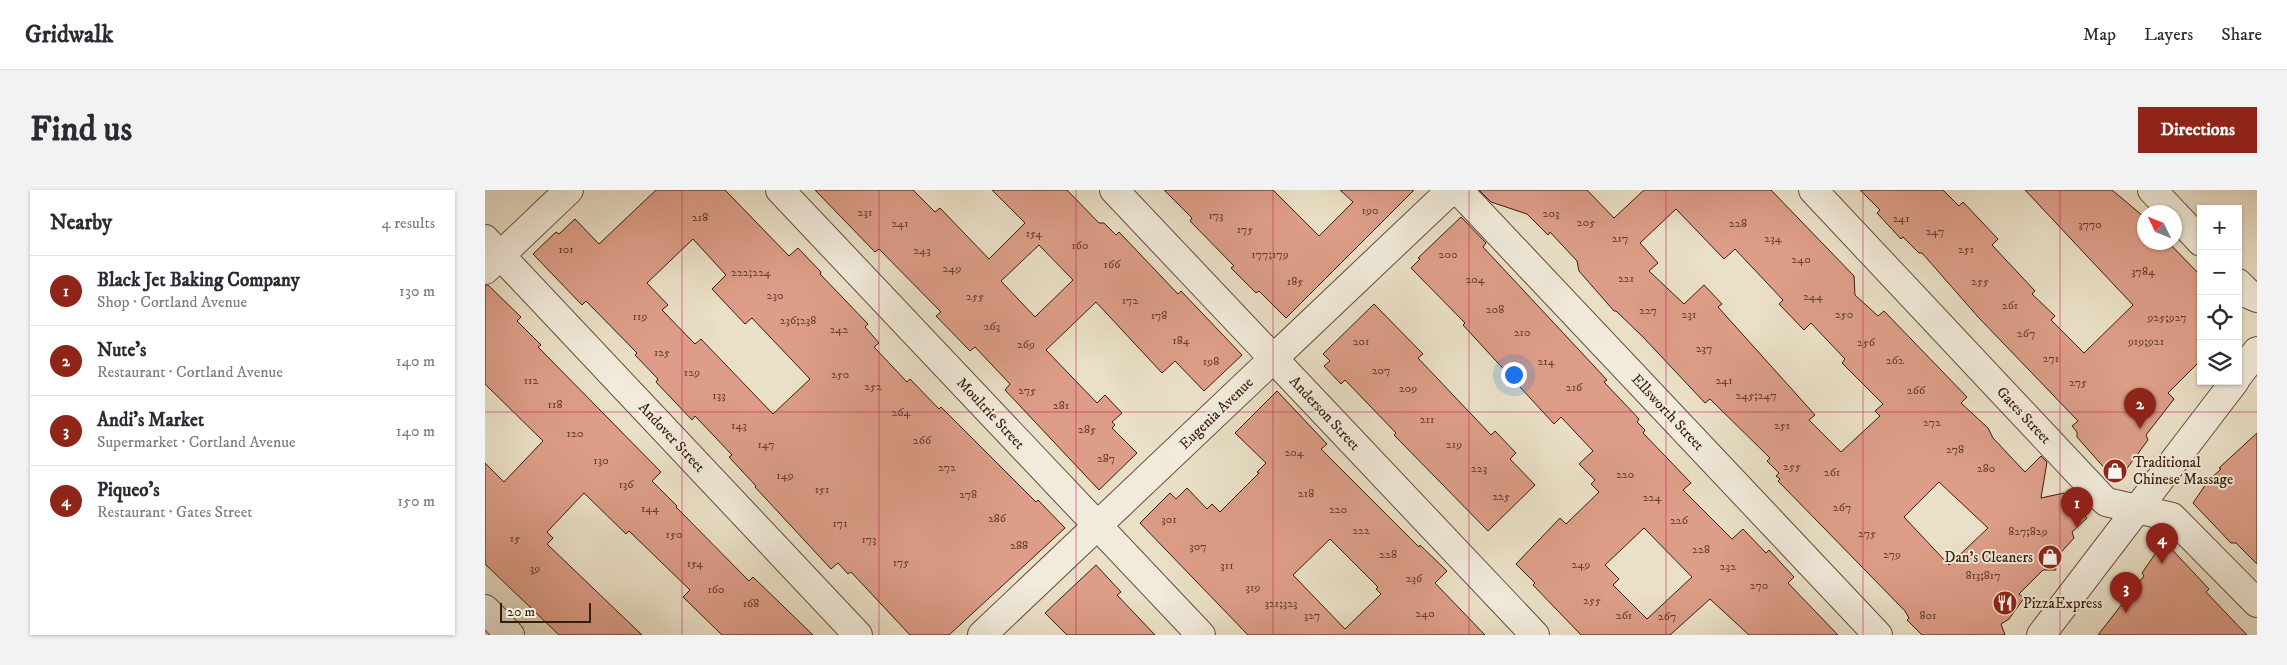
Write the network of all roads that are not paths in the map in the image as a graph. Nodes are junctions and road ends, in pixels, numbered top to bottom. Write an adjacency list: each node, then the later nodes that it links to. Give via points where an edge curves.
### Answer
1 (569, 190): 11 (street)
2 (781, 190): 19 (street, Moultrie Street)
3 (1114, 190): 15 (street, Anderson Street)
4 (1451, 190): 15 (street, Eugenia Avenue)
5 (1458, 190): 27 (street, Ellsworth Street)
6 (1813, 190): 18 (street, Gates Street, via 2105,502)
7 (2152, 190): 8 (street)
8 (2166, 205)
9 (2182, 222): 10 (street)
10 (2197, 238)
11 (490, 254): 23 (street, Andover Street)
12 (2242, 287): 13 (street)
13 (2257, 298)
14 (2257, 352): 16 (street)
15 (1273, 358): 19 (street, Eugenia Avenue); 26 (street, Anderson Street)
16 (2242, 371)
17 (2232, 385): 18 (street)
18 (2138, 509): 20 (street, Gates Street, via 2172,517); 28 (street)
19 (1098, 525): 24 (street, Eugenia Avenue); 25 (street, Moultrie Street)
20 (2257, 603)
21 (485, 609): 22 (street)
22 (510, 635)
23 (858, 635)
24 (982, 635)
25 (1201, 635)
26 (1535, 635)
27 (1878, 635)
28 (2041, 635)

